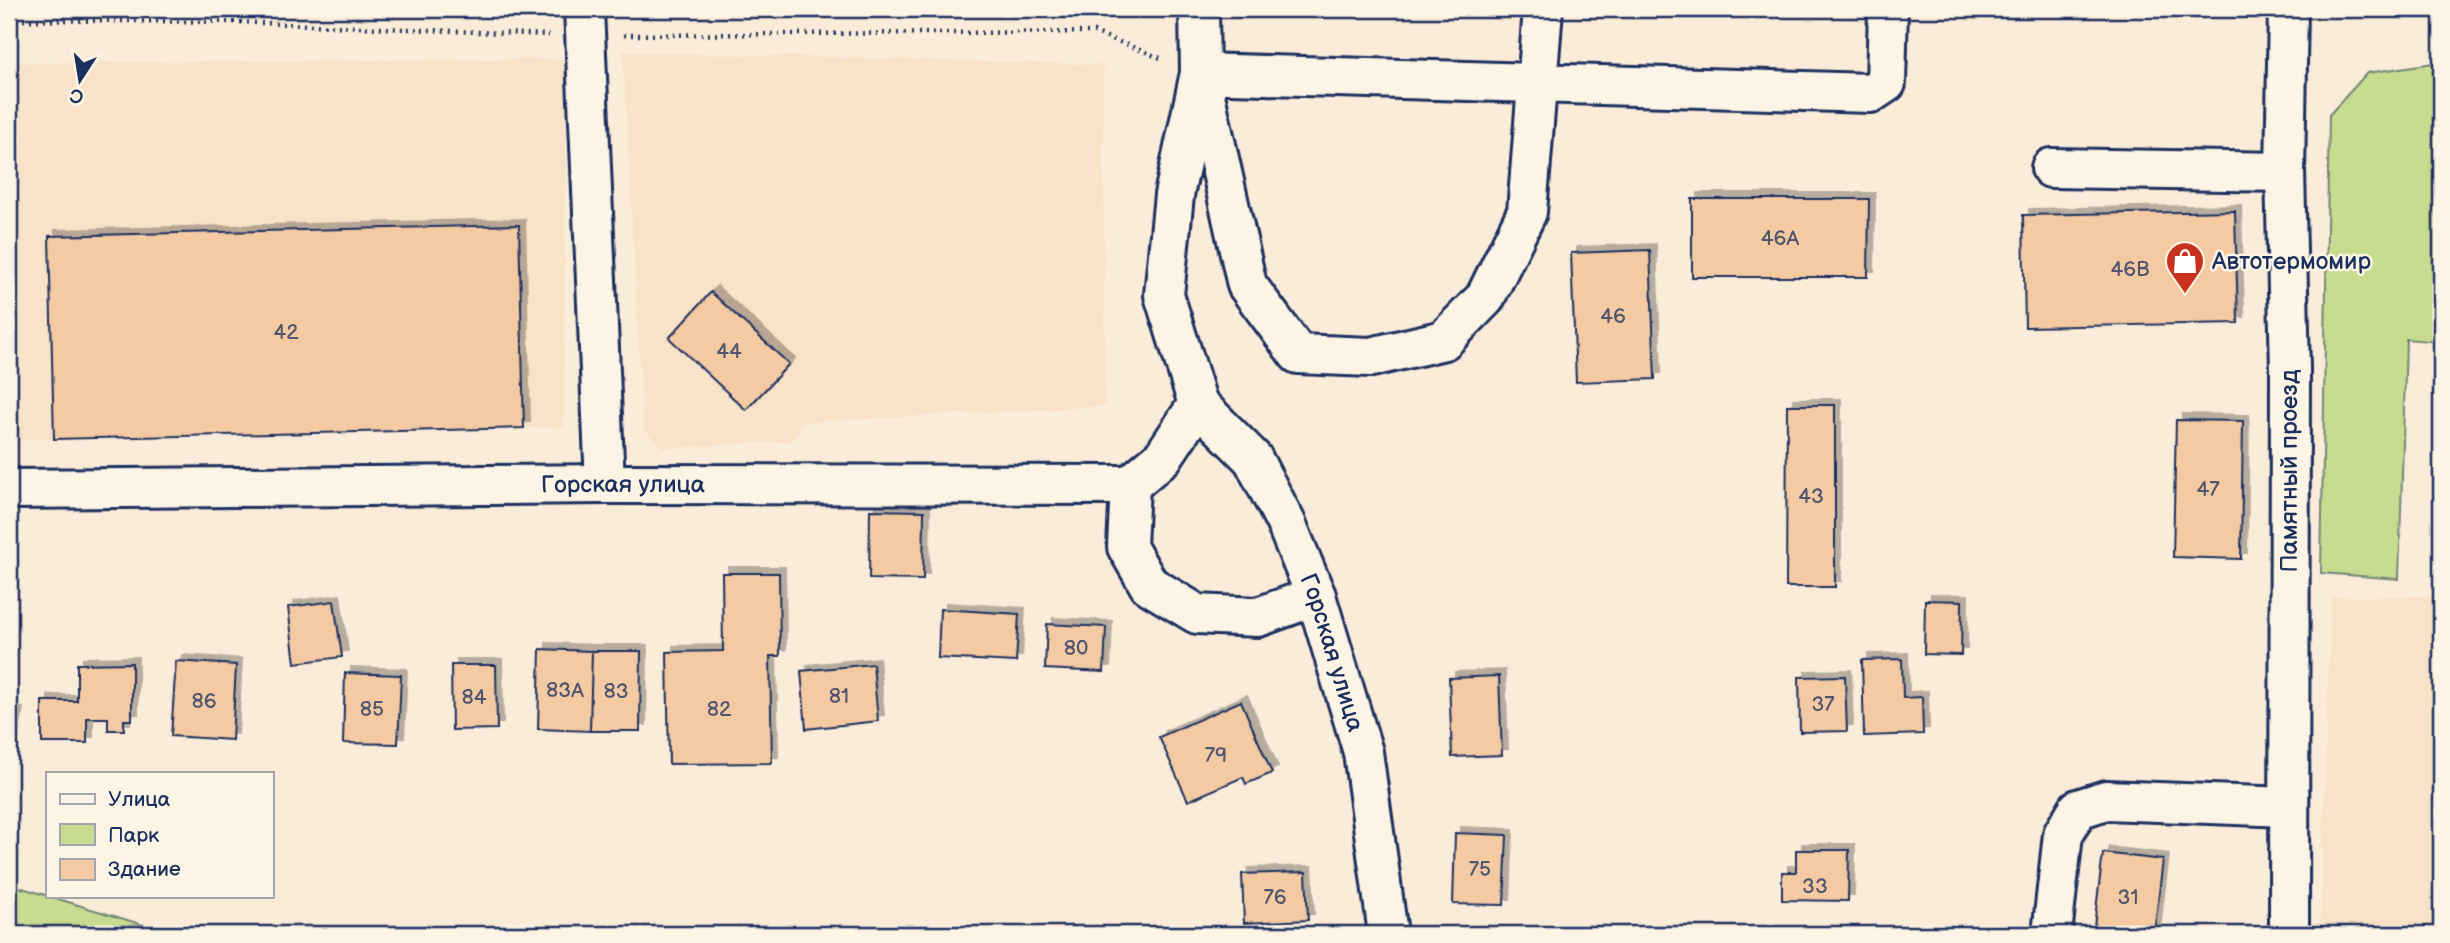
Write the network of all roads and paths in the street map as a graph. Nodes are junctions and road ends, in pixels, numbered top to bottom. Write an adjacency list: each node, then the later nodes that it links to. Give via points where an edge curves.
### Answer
1 (584, 9): 11 (street)
2 (1199, 9): 6 (street, Горская улица)
3 (1543, 9): 7 (street)
4 (1888, 9): 7 (street, via 1886,83 1871,93)
5 (2288, 9): 9 (street, Памятный проезд)
6 (1200, 74): 7 (street); 7 (street, via 1247,285 1298,354 1371,357 1444,340 1485,298 1527,212); 10 (street, Горская улица, via 1174,195 1164,295)
7 (1537, 82)
8 (2051, 168): 9 (street)
9 (2285, 172): 15 (street, Памятный проезд, via 2290,369)
10 (1198, 404): 12 (street, via 1163,457); 14 (street, Горская улица, via 1253,459)
11 (605, 484): 12 (street, Горская улица); 13 (street, Горская улица)
12 (1130, 485): 14 (street, via 1127,547 1149,584 1197,614 1258,617)
13 (9, 489)
14 (1316, 596): 16 (street, Горская улица, via 1363,752)
15 (2288, 807): 17 (street, via 2106,800 2078,809 2063,834); 18 (street, Памятный проезд)
16 (1388, 934)
17 (2052, 934)
18 (2289, 934)

